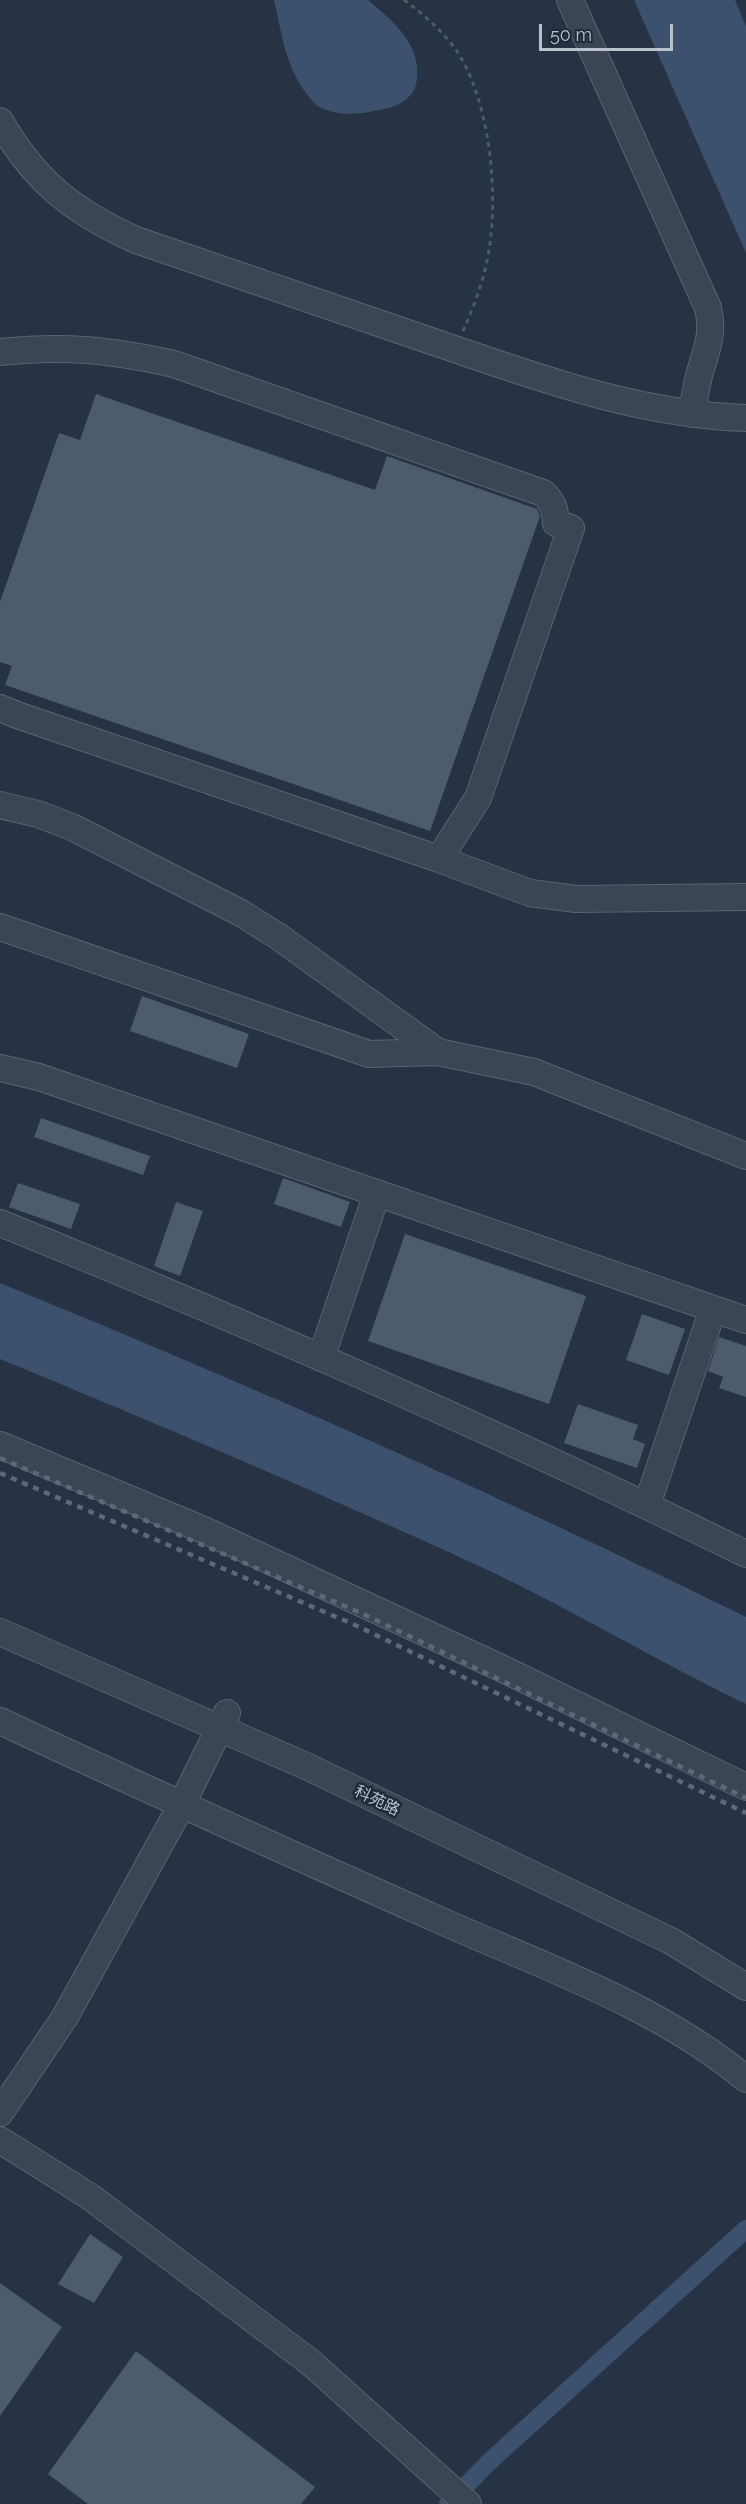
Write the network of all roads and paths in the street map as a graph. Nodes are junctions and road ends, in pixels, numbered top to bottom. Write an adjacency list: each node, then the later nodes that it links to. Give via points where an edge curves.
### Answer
1 (404, 0): 4 (path, via 455,48 472,82 486,128 491,188 487,260)
2 (570, 0): 6 (street, via 708,308 711,340)
3 (0, 122): 4 (street, via 45,182 100,224 136,240)
4 (455, 349): 6 (street, via 607,399)
5 (0, 352): 10 (street, via 81,348 174,364 543,493 551,501 556,523 571,528 478,798)
6 (692, 414): 7 (street)
7 (746, 418)
8 (0, 708): 10 (street)
9 (0, 805): 13 (street, via 72,827 241,913)
10 (439, 859): 11 (street, via 530,893 553,897)
11 (746, 897)
12 (0, 927): 15 (street)
13 (384, 1014): 14 (street); 15 (street)
14 (438, 1052): 15 (street); 17 (street, via 534,1072)
15 (369, 1054)
16 (0, 1068): 18 (street, via 39,1077)
17 (746, 1156)
18 (377, 1193): 20 (street); 22 (street)
19 (0, 1223): 22 (street)
20 (713, 1309): 21 (street); 24 (street)
21 (746, 1320)
22 (321, 1358): 24 (street)
23 (0, 1445): 30 (street, via 206,1531)
24 (647, 1506): 25 (street)
25 (746, 1554)
26 (0, 1613): 28 (street, 科苑路)
27 (0, 1632): 28 (street, 科苑路)
28 (224, 1720): 31 (street); 32 (street, 科苑路, via 313,1751 669,1921); 33 (street, 科苑路, via 306,1766 671,1941)
29 (0, 1721): 31 (street)
30 (746, 1787)
31 (181, 1806): 34 (street, via 628,2004 723,2060); 35 (street, via 65,2017)
32 (746, 1967)
33 (746, 1987)
34 (746, 2079)
35 (0, 2113)
36 (0, 2139): 37 (street, via 89,2196 310,2362)
37 (468, 2504)

